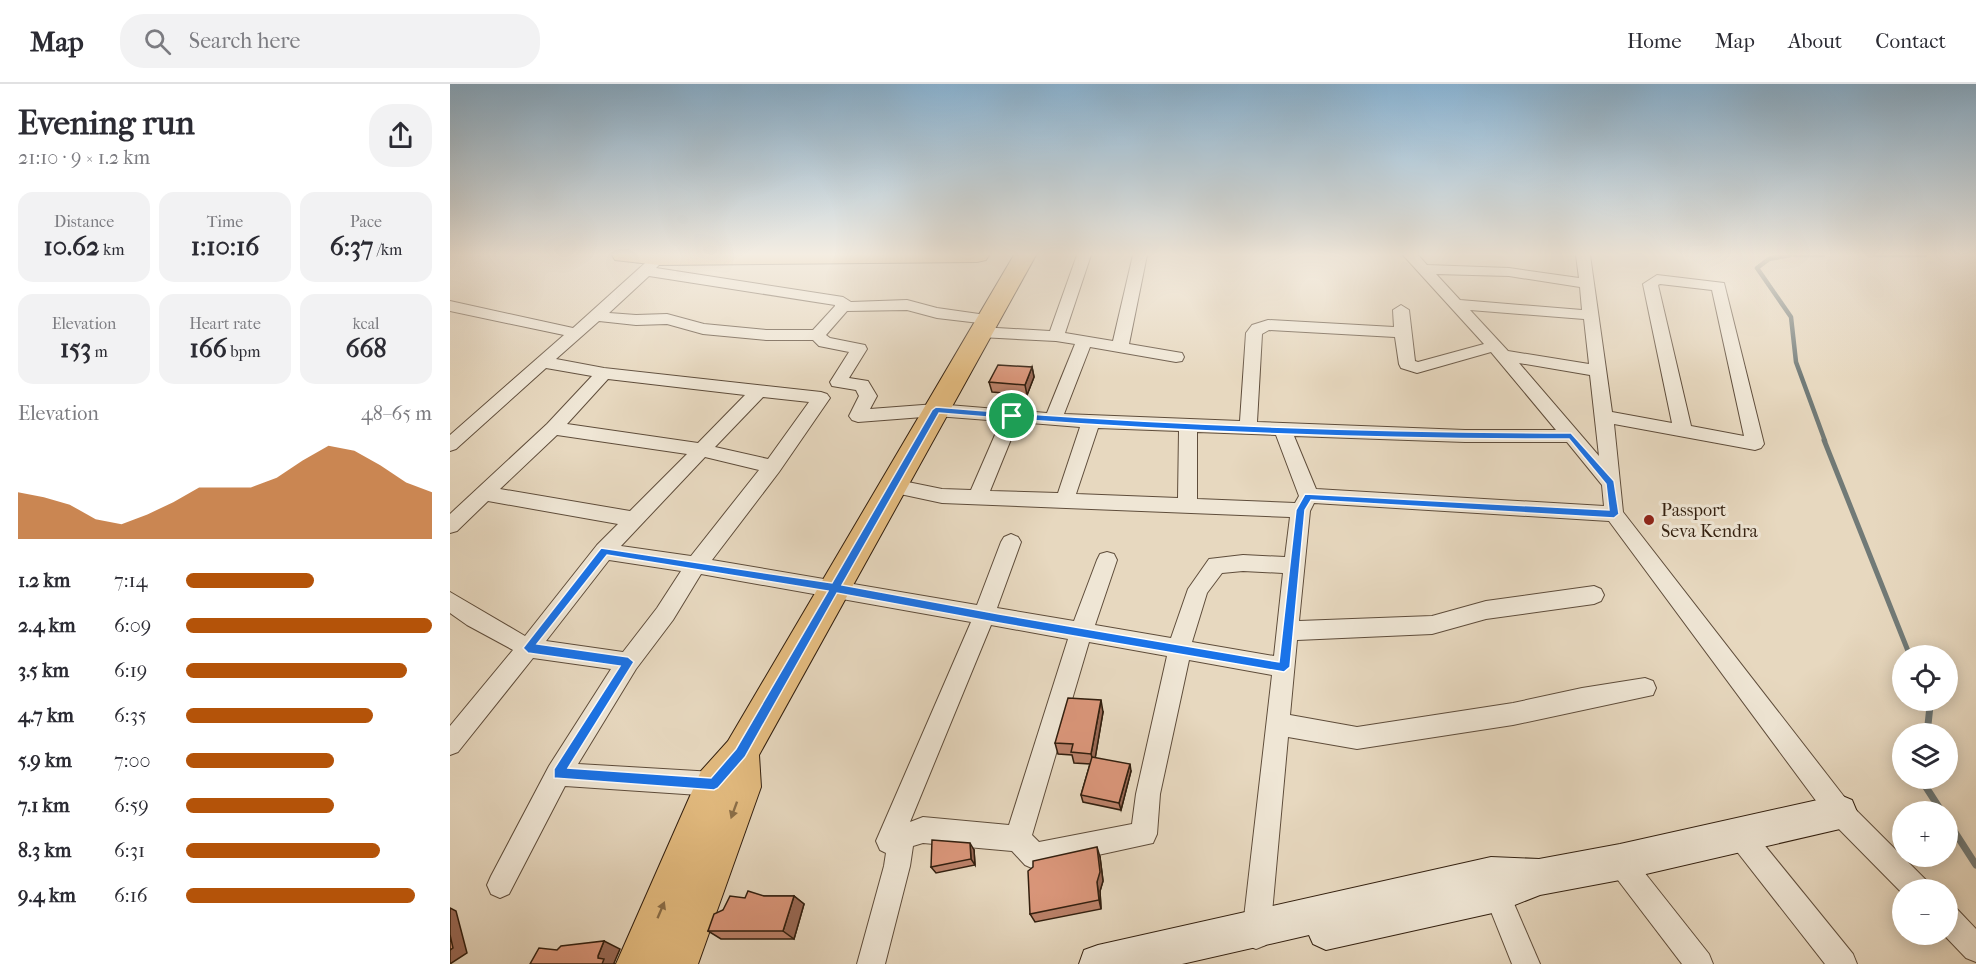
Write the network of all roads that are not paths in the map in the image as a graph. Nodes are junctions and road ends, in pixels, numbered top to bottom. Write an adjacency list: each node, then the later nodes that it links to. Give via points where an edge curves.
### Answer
1 (616, 296): 15 (street)
2 (816, 296): 12 (street, via 843,302)
3 (1001, 296): 16 (main road)
4 (1070, 296): 20 (street)
5 (1131, 296): 22 (street)
6 (1448, 296): 10 (street)
7 (1590, 296): 14 (street)
8 (1653, 296): 40 (street)
9 (1721, 296): 40 (street, via 1755,444)
10 (1455, 304): 14 (street); 23 (street)
11 (450, 306): 18 (street)
12 (843, 307): 16 (street, via 907,305); 19 (street)
13 (1401, 310): 17 (street)
14 (1592, 315): 26 (street)
15 (594, 316): 18 (street); 19 (street, via 667,319 703,329 766,335)
16 (984, 326): 20 (street); 31 (main road)
17 (1402, 332): 23 (street, via 1407,364 1417,368); 38 (street, via 1258,328 1254,333)
18 (575, 333): 25 (street)
19 (817, 335): 28 (street, via 825,342 859,349)
20 (1056, 336): 21 (street)
21 (1084, 341): 22 (street); 34 (street)
22 (1120, 347): 24 (street)
23 (1499, 350): 26 (street); 41 (street)
24 (1176, 357)
25 (543, 362): 27 (street); 42 (street)
26 (1598, 371): 33 (street)
27 (604, 373): 29 (street); 37 (street)
28 (838, 382): 30 (street); 31 (street, via 862,385 868,396 858,416)
29 (759, 391): 30 (street); 43 (street)
30 (821, 398): 44 (street)
31 (936, 410): 32 (street); 46 (main road)
32 (1012, 416): 34 (street); 48 (street)
33 (1604, 416): 40 (street); 45 (street)
34 (1053, 420): 35 (street)
35 (1091, 422): 36 (street); 49 (street)
36 (1188, 426): 38 (street); 51 (street)
37 (553, 428): 43 (street); 47 (street)
38 (1248, 428): 39 (street)
39 (1282, 429): 41 (street); 50 (street)
40 (1683, 431)
41 (1571, 436): 45 (street)
42 (450, 445)
43 (703, 450): 44 (street); 53 (street)
44 (772, 467): 58 (street)
45 (1611, 483): 52 (street)
46 (893, 486): 48 (street, via 942,496); 60 (main road)
47 (484, 493): 53 (street); 54 (street)
48 (978, 497): 49 (street)
49 (1065, 500): 51 (street)
50 (1305, 503): 51 (street); 52 (street); 59 (street)
51 (1186, 505)
52 (1614, 514): 76 (street)
53 (633, 519): 56 (street)
54 (450, 526)
55 (1011, 542): 63 (street)
56 (604, 551): 58 (street); 66 (street)
57 (1107, 560): 65 (street)
58 (696, 565): 60 (street); 68 (street)
59 (1294, 566): 64 (street); 67 (street, via 1216,565 1198,588 1185,621)
60 (835, 588): 63 (street); 73 (main road)
61 (1594, 595): 64 (street, via 1486,610 1432,625)
62 (450, 601): 66 (street)
63 (984, 616): 65 (street); 78 (street, via 890,841)
64 (1288, 631): 69 (street)
65 (1081, 633): 67 (street); 79 (street)
66 (528, 648): 68 (street); 72 (street)
67 (1180, 650): 69 (street); 79 (street, via 1148,794 1144,834 1034,856)
68 (628, 662): 74 (street)
69 (1284, 667): 71 (street)
70 (1645, 688): 71 (street, via 1513,714 1357,738)
71 (1278, 724): 86 (street)
72 (450, 744)
73 (741, 753): 75 (main road); 89 (main road, one-way to 89, via 742,787)
74 (558, 774): 75 (street); 83 (street)
75 (714, 784): 88 (main road, one-way to 75)
76 (1840, 812): 77 (street); 82 (street)
77 (1740, 835): 80 (street); 95 (street)
78 (901, 837): 79 (street, via 923,830); 90 (street)
79 (1018, 839)
80 (1620, 862): 81 (street); 94 (street)
81 (1539, 877): 84 (street); 86 (street, via 1491,875)
82 (1907, 879)
83 (500, 885)
84 (1497, 894): 86 (street); 93 (street)
85 (1958, 930): 87 (street)
86 (1256, 937): 91 (street); 92 (street)
87 (1976, 948)
88 (638, 964)
89 (676, 964)
90 (871, 964)
91 (1098, 964)
92 (1178, 964)
93 (1526, 964)
94 (1699, 964)
95 (1843, 964)

